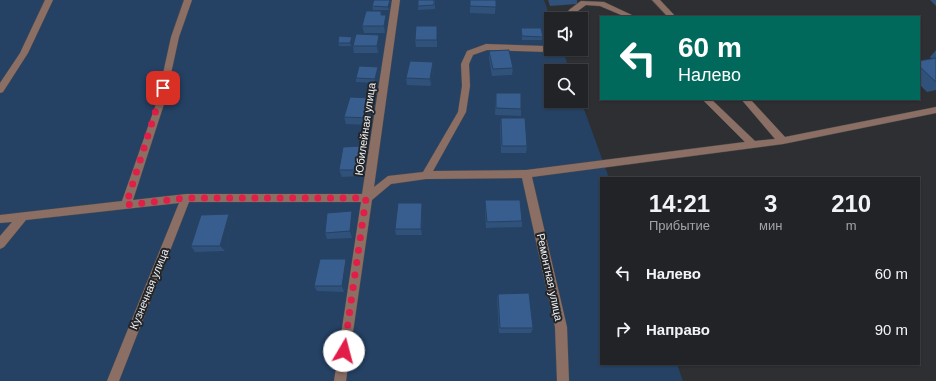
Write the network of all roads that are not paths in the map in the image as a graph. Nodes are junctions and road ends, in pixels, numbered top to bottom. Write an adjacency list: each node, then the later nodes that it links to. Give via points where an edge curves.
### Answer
1 (49, 0): 9 (street, via 24,53)
2 (188, 0): 19 (street, via 175,37 160,101)
3 (396, 0): 18 (street, Юбилейная улица)
4 (656, 0): 7 (street)
5 (572, 12): 6 (street, via 584,3 601,4)
6 (630, 16)
7 (671, 16)
8 (544, 49): 16 (street, via 486,47 470,53 466,64 462,112)
9 (0, 90)
10 (707, 100): 14 (street)
11 (746, 100): 13 (street)
12 (934, 112): 13 (street)
13 (783, 141): 14 (street)
14 (753, 145): 15 (street)
15 (526, 174): 16 (street); 25 (street, Ремонтная улица, via 561,327)
16 (426, 175): 18 (street, via 388,180)
17 (186, 198): 18 (street); 19 (street); 23 (street, Кузнечная улица)
18 (366, 198): 24 (street, Юбилейная улица)
19 (126, 205): 20 (street)
20 (22, 218): 21 (street); 22 (street)
21 (0, 219)
22 (0, 244)
23 (112, 381)
24 (340, 381)
25 (563, 381)

